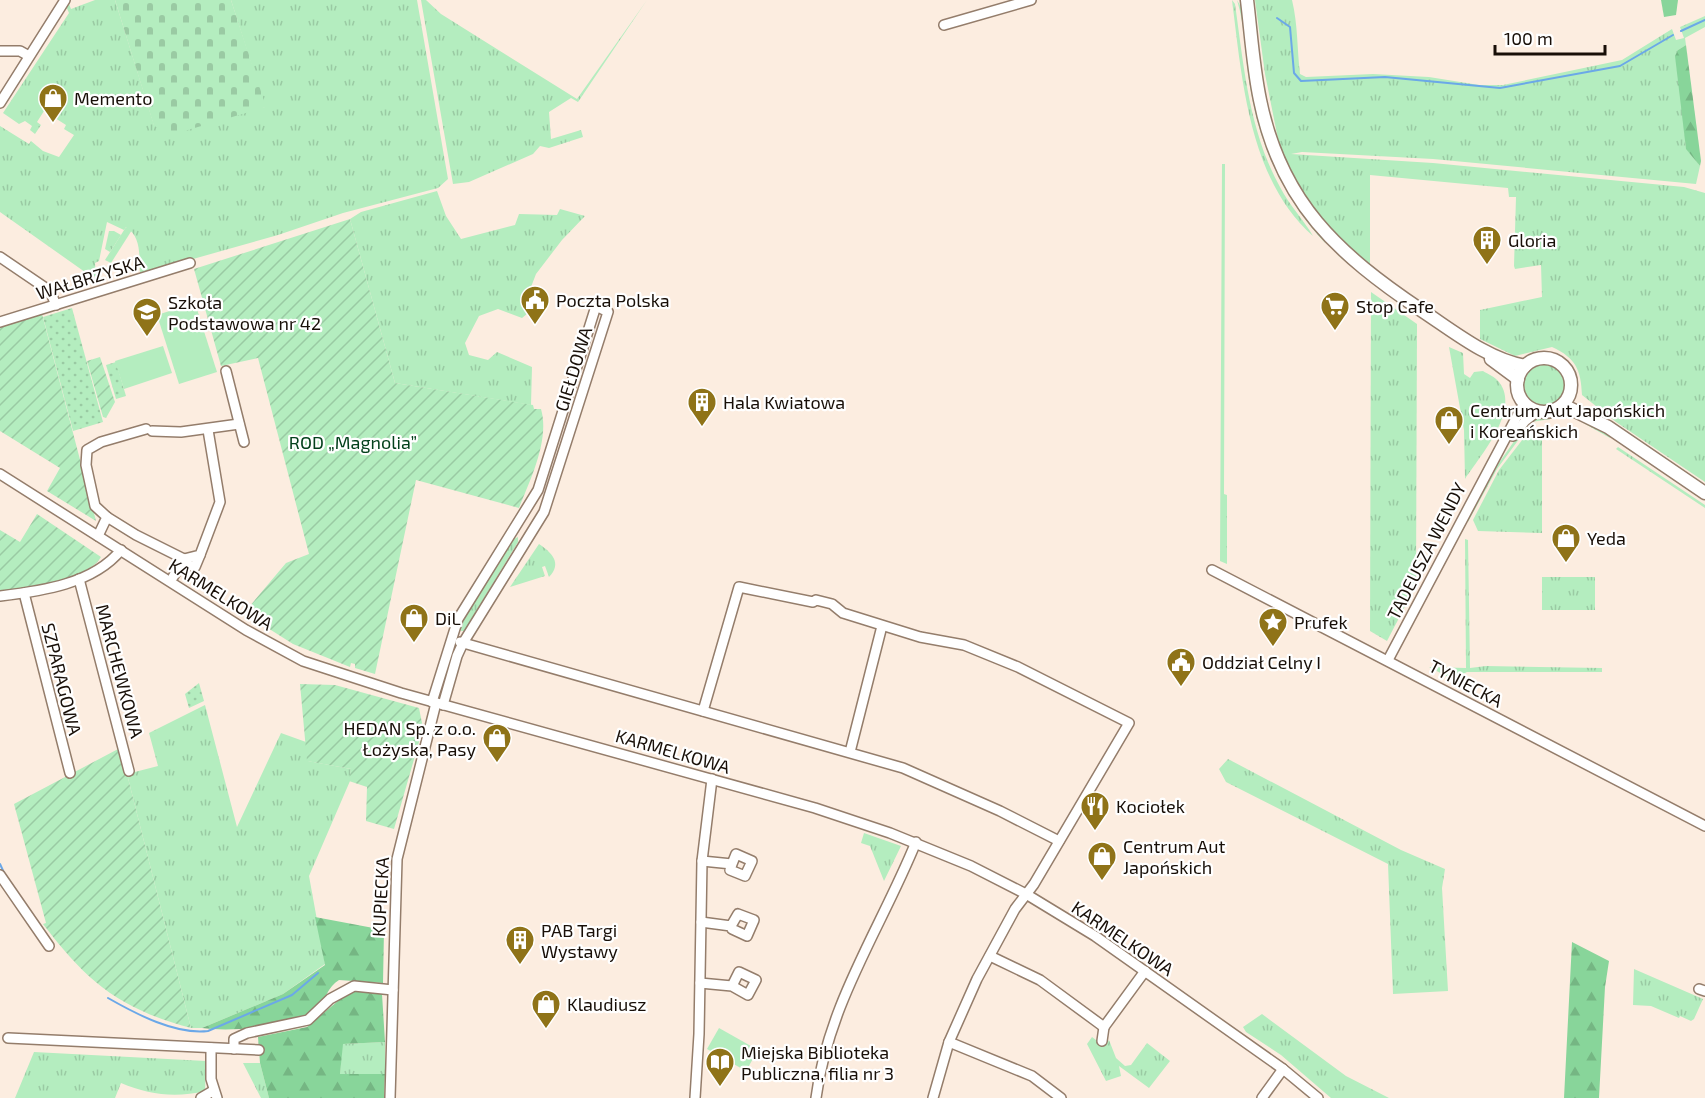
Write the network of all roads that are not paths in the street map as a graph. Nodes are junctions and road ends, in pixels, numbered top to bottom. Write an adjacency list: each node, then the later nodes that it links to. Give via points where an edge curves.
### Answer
1 (65, 0): 6 (street)
2 (1031, 0): 4 (street)
3 (1247, 0): 12 (main road, via 1256,80 1268,134 1308,213 1336,245 1378,281)
4 (944, 24)
5 (0, 51): 6 (street, via 20,51)
6 (29, 56): 7 (street)
7 (0, 103)
8 (0, 257): 10 (street, via 50,291)
9 (190, 263): 10 (street, WAŁBRZYSKA)
10 (56, 305): 11 (street, WAŁBRZYSKA)
11 (0, 322)
12 (1487, 353): 13 (main road); 15 (main road)
13 (1525, 366): 15 (main road); 18 (main road, via 1538,359 1558,362 1569,373)
14 (226, 371): 24 (street)
15 (1518, 379): 19 (main road)
16 (570, 388): 17 (street); 17 (street, GIEŁDOWA, via 596,306 608,312); 22 (street, GIEŁDOWA)
17 (583, 392): 23 (street, GIEŁDOWA)
18 (1570, 393): 20 (main road); 25 (main road)
19 (1524, 403): 21 (main road); 28 (street, TADEUSZA WENDY)
20 (1563, 405): 21 (main road, via 1551,411); 25 (main road)
21 (1538, 411): 28 (street, TADEUSZA WENDY, via 1525,421)
22 (562, 417): 23 (street); 32 (street, GIEŁDOWA, via 538,490)
23 (575, 421): 33 (street, GIEŁDOWA, via 554,489)
24 (238, 424): 26 (street); 27 (street)
25 (1608, 427): 30 (main road)
26 (208, 429): 31 (street, via 149,430 101,442 87,450 86,465 95,506); 36 (street, via 220,502 200,555)
27 (244, 442)
28 (1495, 459): 45 (street, TADEUSZA WENDY)
29 (0, 474): 34 (street, KARMELKOWA)
30 (1705, 492)
31 (108, 517): 34 (street); 36 (street)
32 (518, 525): 33 (street); 43 (street, GIEŁDOWA, via 467,602)
33 (531, 534): 44 (street, GIEŁDOWA)
34 (98, 536): 35 (street, KARMELKOWA)
35 (121, 550): 39 (street, via 108,565); 46 (street, KARMELKOWA, via 303,662)
36 (183, 561): 38 (street)
37 (1212, 570): 45 (street, TYNIECKA)
38 (173, 577)
39 (79, 579): 40 (street); 49 (street, MARCHEWKOWA)
40 (24, 593): 41 (street); 50 (street, SZPARAGOWA)
41 (0, 597)
42 (882, 626): 47 (street, via 843,613 832,604 739,587); 48 (street); 54 (street, via 964,645 1018,666 1129,723)
43 (451, 640): 44 (street); 46 (street, GIEŁDOWA)
44 (463, 643): 46 (street, GIEŁDOWA); 47 (street)
45 (1388, 660): 52 (street, TYNIECKA)
46 (437, 703): 51 (street, KARMELKOWA); 66 (street, KUPIECKA, via 397,859)
47 (703, 711): 48 (street)
48 (850, 753): 54 (street, via 942,784)
49 (129, 771)
50 (70, 773)
51 (712, 779): 53 (street, KARMELKOWA); 55 (street)
52 (1705, 826)
53 (916, 842): 58 (street, KARMELKOWA); 79 (street, via 844,992)
54 (1059, 842): 58 (street)
55 (702, 861): 56 (street); 59 (street)
56 (732, 864)
57 (0, 875): 61 (street)
58 (1026, 894): 62 (street); 63 (street, KARMELKOWA)
59 (701, 922): 60 (street); 64 (street)
60 (731, 926)
61 (49, 946)
62 (990, 956): 67 (street, via 1040,980); 70 (street)
63 (1145, 971): 67 (street); 74 (street, KARMELKOWA)
64 (700, 983): 65 (street); 78 (street)
65 (732, 986)
66 (393, 990): 72 (street, via 354,986 342,990 308,1020 247,1033 234,1039); 77 (street, KUPIECKA)
67 (1104, 1027): 69 (street)
68 (8, 1038): 71 (street)
69 (1102, 1041)
70 (949, 1042): 80 (street); 81 (street, via 1032,1076)
71 (211, 1048): 72 (street); 75 (street)
72 (234, 1049): 73 (street)
73 (259, 1050)
74 (1283, 1069): 82 (street); 83 (street, KARMELKOWA)
75 (215, 1094): 76 (street)
76 (201, 1098)
77 (390, 1098)
78 (695, 1098)
79 (816, 1098)
80 (933, 1098)
81 (1061, 1098)
82 (1262, 1098)
83 (1318, 1098)

